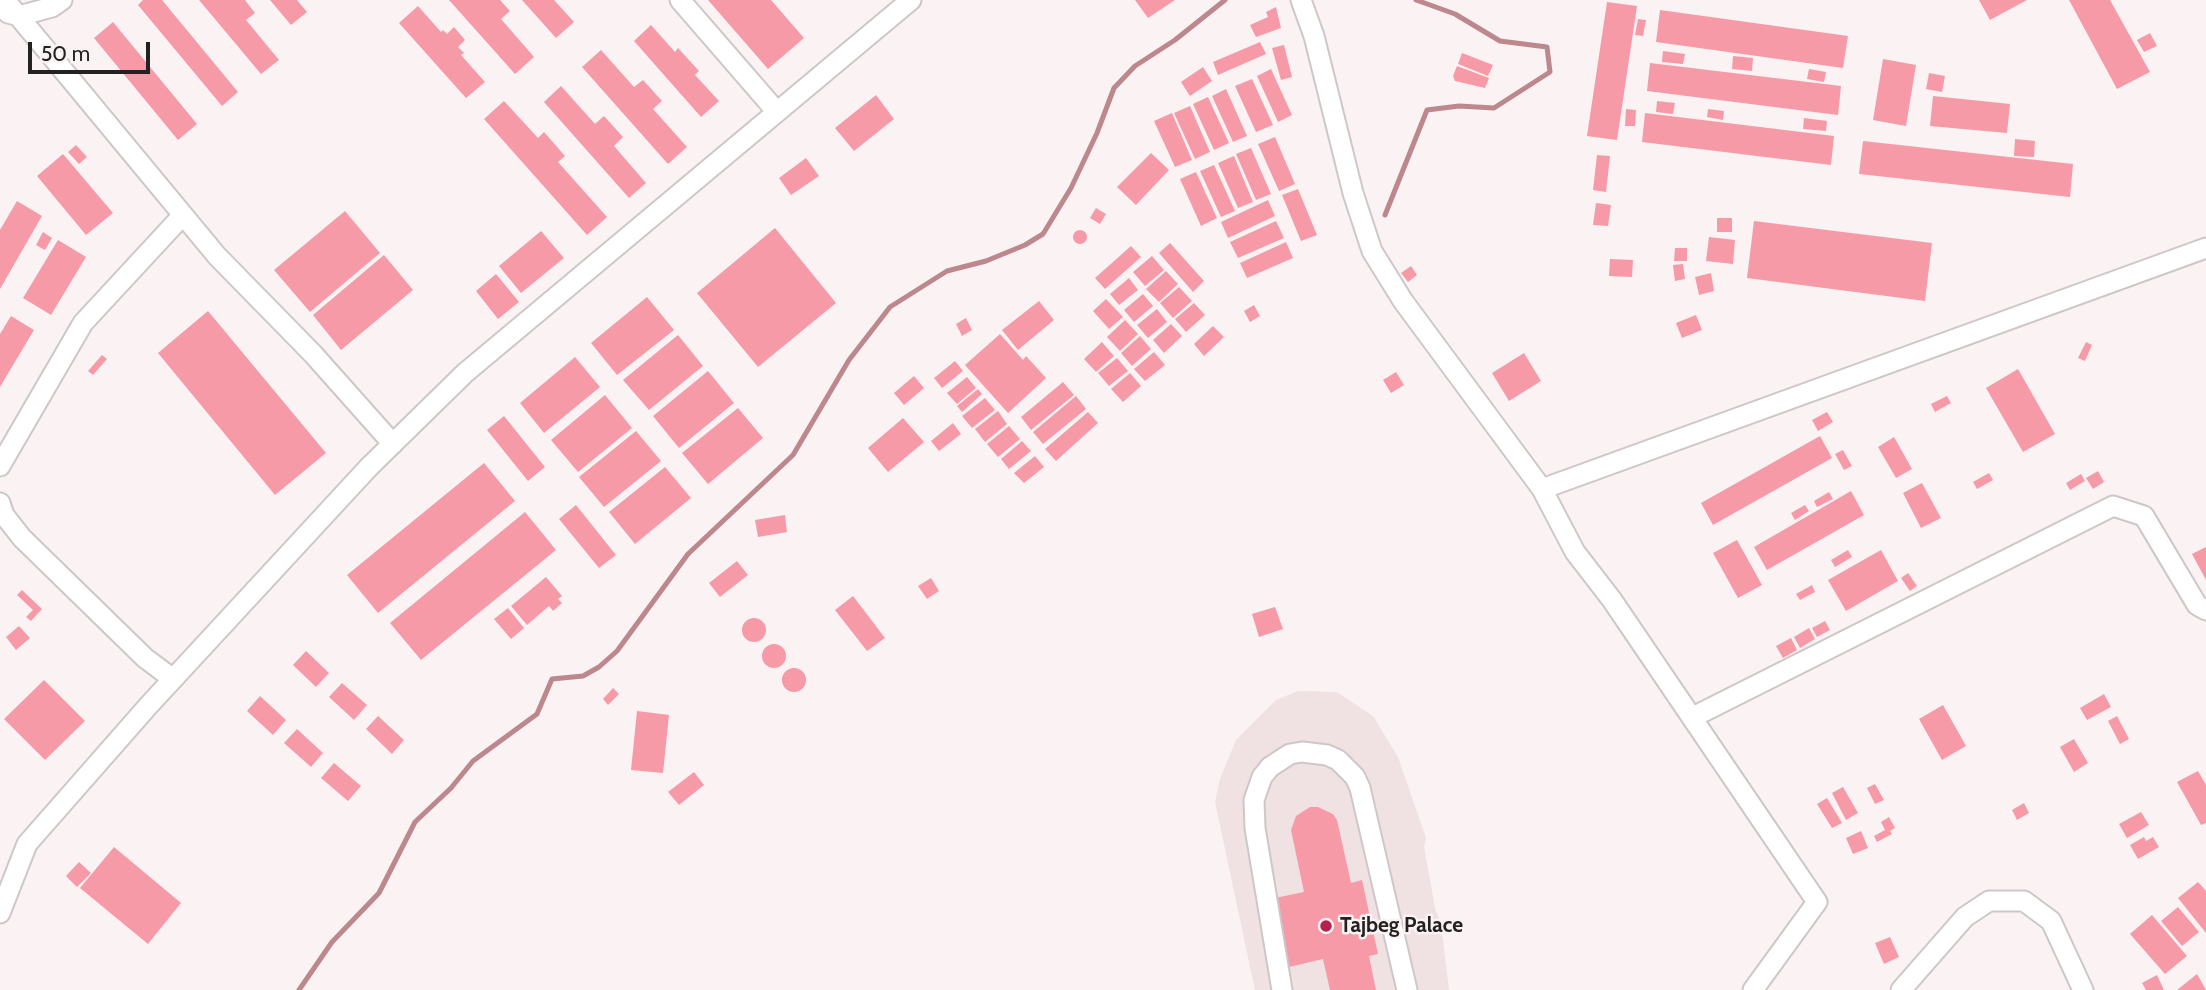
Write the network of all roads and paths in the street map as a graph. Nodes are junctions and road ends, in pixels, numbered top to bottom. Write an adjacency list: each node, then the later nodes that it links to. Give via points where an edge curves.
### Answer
1 (5, 0): 7 (street)
2 (62, 0): 7 (street)
3 (680, 0): 8 (street)
4 (911, 0): 8 (street)
5 (1301, 0): 13 (street, via 1372,251 1403,301)
6 (0, 11): 7 (street)
7 (19, 16): 9 (street)
8 (777, 113): 11 (street, via 465,373)
9 (184, 215): 11 (street); 12 (street, via 83,323)
10 (2206, 248): 13 (street)
11 (393, 444): 16 (street)
12 (0, 466)
13 (1542, 489): 17 (street, via 1575,552)
14 (0, 503): 16 (street, via 22,538 145,658)
15 (2206, 610): 17 (street, via 2197,605 2144,516 2113,506)
16 (173, 679): 18 (street, via 27,844)
17 (1693, 718): 21 (street, via 1817,902)
18 (0, 913)
19 (1282, 990): 20 (street, via 1254,800 1270,767 1302,752 1338,760 1360,788)
20 (1407, 990)
21 (1753, 990)
22 (1901, 990): 23 (street, via 1965,918 1989,901 2024,901 2051,921)
23 (2083, 990)

